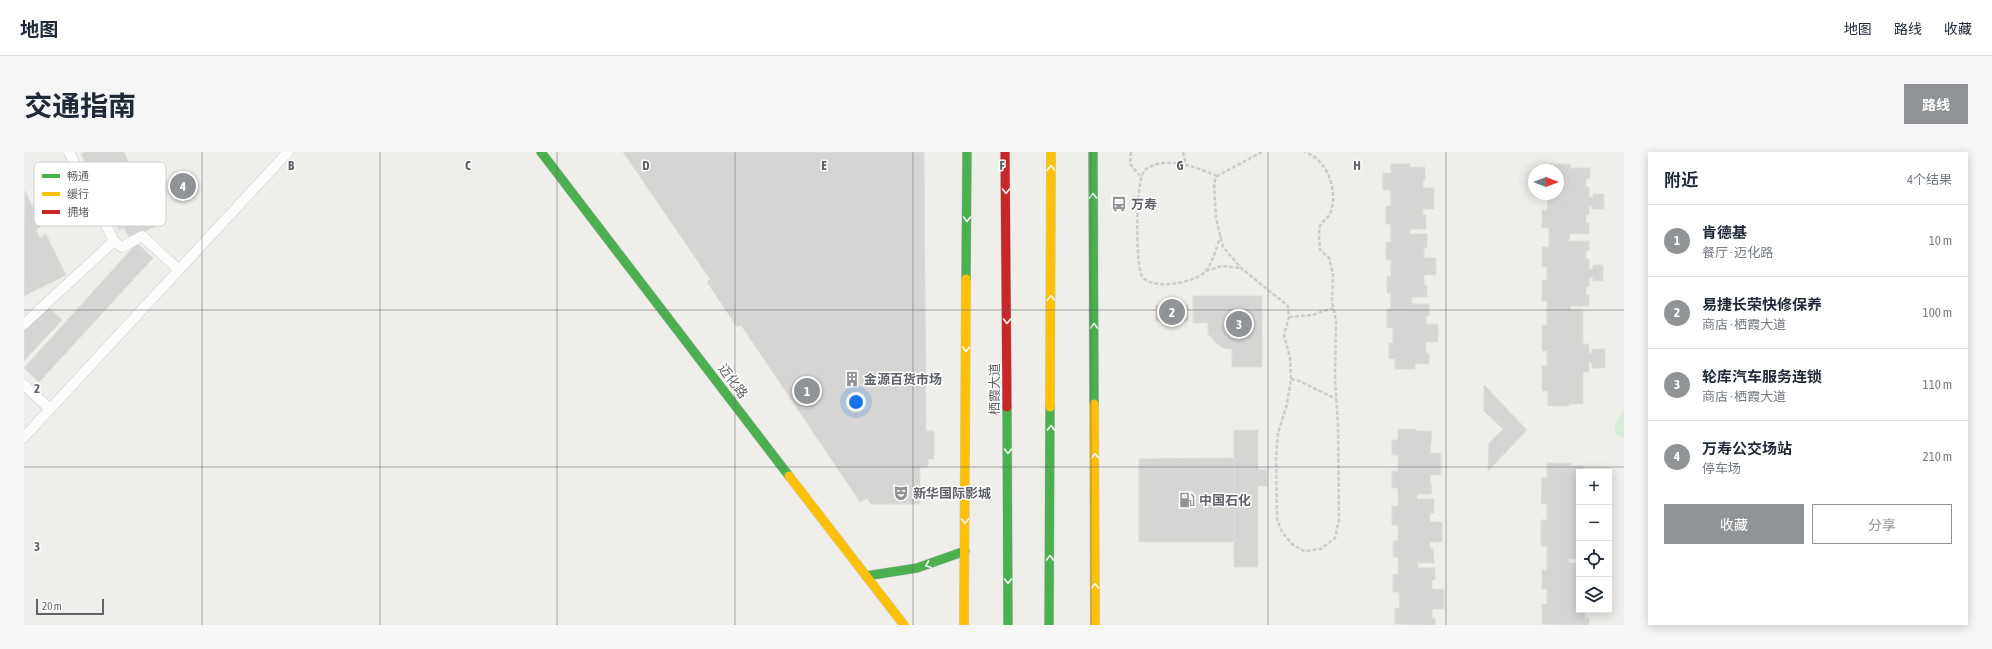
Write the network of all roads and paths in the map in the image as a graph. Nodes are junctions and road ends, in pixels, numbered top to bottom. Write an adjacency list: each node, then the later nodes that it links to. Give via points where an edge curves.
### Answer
1 (69, 152): 12 (lane)
2 (288, 152): 20 (lane)
3 (541, 152): 31 (main road, 迈化路)
4 (967, 152): 30 (main road, one-way to 30)
5 (1005, 152): 34 (main road, 栖霞大道, one-way to 34)
6 (1051, 152): 35 (main road, one-way to 6)
7 (1093, 152): 36 (main road, one-way to 7)
8 (1131, 152): 14 (path, via 1130,164)
9 (1183, 152): 13 (path)
10 (1262, 152): 15 (path)
11 (1304, 152): 22 (path, via 1319,159 1330,181 1333,201 1331,212 1320,226 1320,250 1329,258 1333,274)
12 (74, 162)
13 (1186, 164): 14 (path, via 1166,163 1152,166); 15 (path)
14 (1140, 176): 21 (path, via 1138,258 1141,276 1148,281 1168,284 1196,278)
15 (1217, 176): 17 (path, via 1214,183)
16 (106, 226): 18 (lane)
17 (1220, 236): 19 (path, via 1223,247); 21 (path)
18 (114, 241): 20 (lane, via 122,247 142,236); 24 (lane)
19 (1241, 268): 21 (path, via 1222,266); 23 (path, via 1288,306)
20 (179, 270): 28 (lane)
21 (1205, 271)
22 (1333, 308): 23 (path, via 1312,315); 27 (path, via 1336,320 1334,378)
23 (1289, 317): 25 (path, via 1284,335 1290,358)
24 (24, 324)
25 (1291, 379): 27 (path); 27 (path, via 1278,433 1277,518 1282,532 1292,544 1304,551 1321,549 1334,538 1339,520)
26 (24, 385): 28 (lane)
27 (1337, 399)
28 (50, 409): 29 (lane)
29 (24, 437)
30 (964, 551): 31 (main road, one-way to 31, via 917,568); 33 (main road)
31 (866, 576): 32 (main road, 迈化路)
32 (904, 625)
33 (964, 625)
34 (1008, 625)
35 (1049, 625)
36 (1095, 625)

